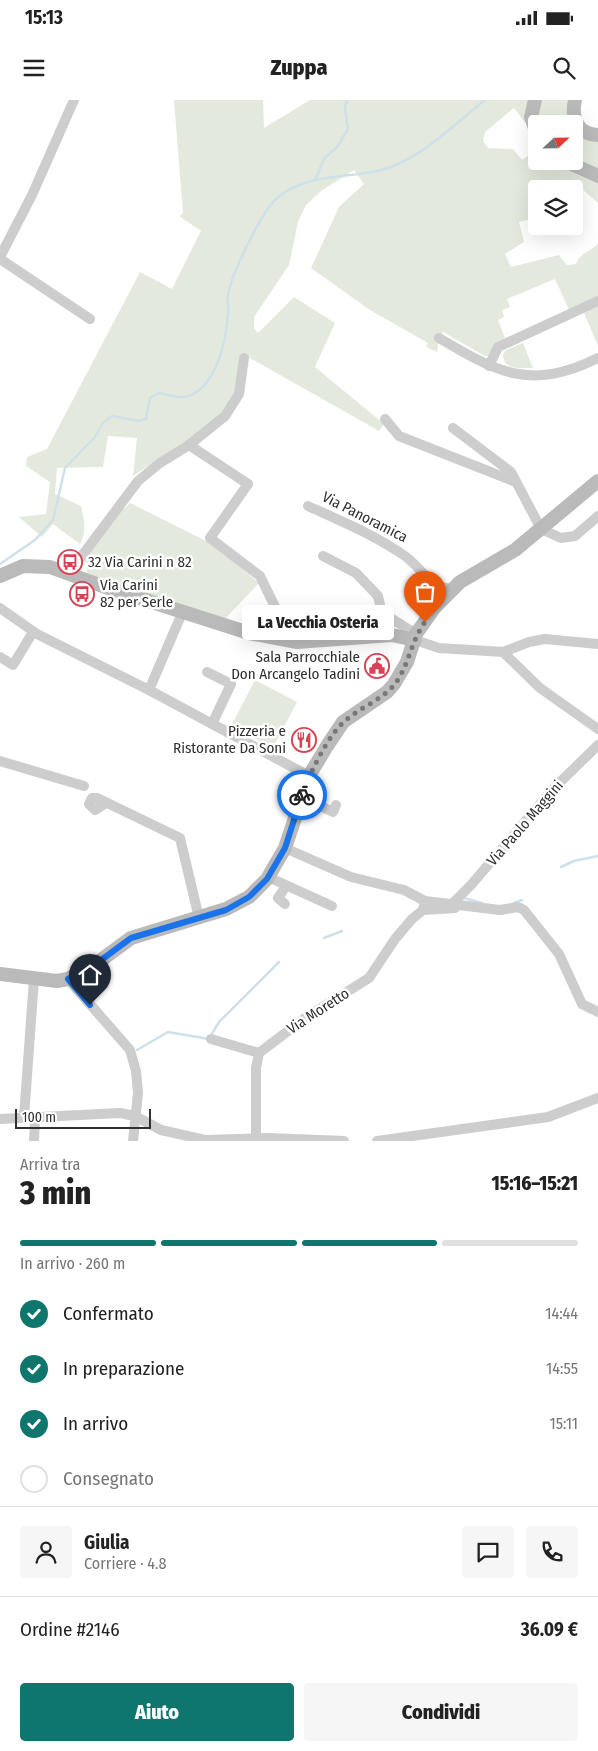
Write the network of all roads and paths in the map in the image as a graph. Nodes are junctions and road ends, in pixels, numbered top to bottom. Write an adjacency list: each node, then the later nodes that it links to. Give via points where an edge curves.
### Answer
1 (74, 100): 8 (street)
2 (535, 100): 4 (street)
3 (575, 100): 5 (street, via 575,122 586,133)
4 (531, 115)
5 (598, 135)
6 (583, 169): 7 (street)
7 (598, 176)
8 (0, 258): 10 (street)
9 (598, 301): 14 (street, via 498,347)
10 (90, 319)
11 (439, 338): 14 (street)
12 (244, 358): 17 (street, via 239,394 225,416)
13 (598, 358): 14 (street, via 556,373 518,376)
14 (489, 366)
15 (384, 419): 19 (street, via 399,436)
16 (453, 428): 19 (street, via 511,472)
17 (190, 445): 24 (street, via 138,481 75,565); 28 (street, via 248,484 210,538 260,576)
18 (598, 481): 22 (street)
19 (516, 482): 22 (street)
20 (308, 506): 26 (street, Via Panoramica, via 365,532 404,555 436,585)
21 (598, 516): 22 (street, via 575,536 561,538)
22 (541, 529): 26 (street, via 512,552)
23 (323, 556): 32 (street, via 356,573 378,596 381,609 389,618)
24 (66, 572): 25 (street, via 32,565); 29 (street)
25 (0, 576)
26 (454, 588): 32 (street, via 435,607)
27 (0, 608): 30 (street)
28 (277, 610): 31 (street); 33 (street)
29 (183, 611): 31 (street); 38 (street)
30 (33, 632): 36 (street, via 13,666); 38 (street)
31 (249, 633): 33 (street)
32 (417, 634): 33 (street, via 314,642); 35 (street, via 439,648); 43 (street, via 394,684 343,722)
33 (284, 640)
34 (598, 644): 35 (street, via 545,639)
35 (503, 652): 40 (street, via 562,705)
36 (0, 657)
37 (207, 672): 39 (street, via 231,684)
38 (149, 690): 39 (street)
39 (212, 724): 43 (street)
40 (598, 729)
41 (598, 745): 53 (street, Via Paolo Maggini, via 553,789)
42 (0, 760): 44 (street)
43 (309, 776): 45 (street)
44 (84, 786)
45 (301, 797): 47 (street, via 332,812); 48 (street)
46 (106, 803): 55 (street, via 180,838)
47 (336, 804)
48 (285, 848): 49 (street); 52 (street, via 351,878 404,890)
49 (268, 877): 50 (street); 55 (street, via 249,897 226,910)
50 (286, 886): 51 (street, via 278,898); 54 (street)
51 (285, 904)
52 (424, 905): 53 (street); 61 (street, Via Moretto, via 394,940 369,978 305,1018)
53 (458, 905): 59 (street, via 500,910 518,907 524,910 559,954 582,1004)
54 (332, 906)
55 (199, 918): 58 (street, via 131,938 93,966)
56 (0, 974): 57 (street)
57 (34, 979): 58 (street); 64 (street)
58 (68, 979): 63 (street, via 130,1050 138,1093)
59 (598, 1012)
60 (212, 1039): 61 (street)
61 (259, 1054): 67 (street, via 256,1068)
62 (598, 1098): 73 (street, via 548,1117)
63 (135, 1116): 65 (street, via 120,1113); 68 (street, via 161,1130); 70 (street)
64 (24, 1117): 65 (street); 66 (street)
65 (35, 1117): 69 (street)
66 (0, 1119)
67 (256, 1139): 68 (street); 71 (street)
68 (205, 1140)
69 (34, 1141)
70 (133, 1141)
71 (336, 1141): 72 (street)
72 (344, 1141)
73 (376, 1141)

